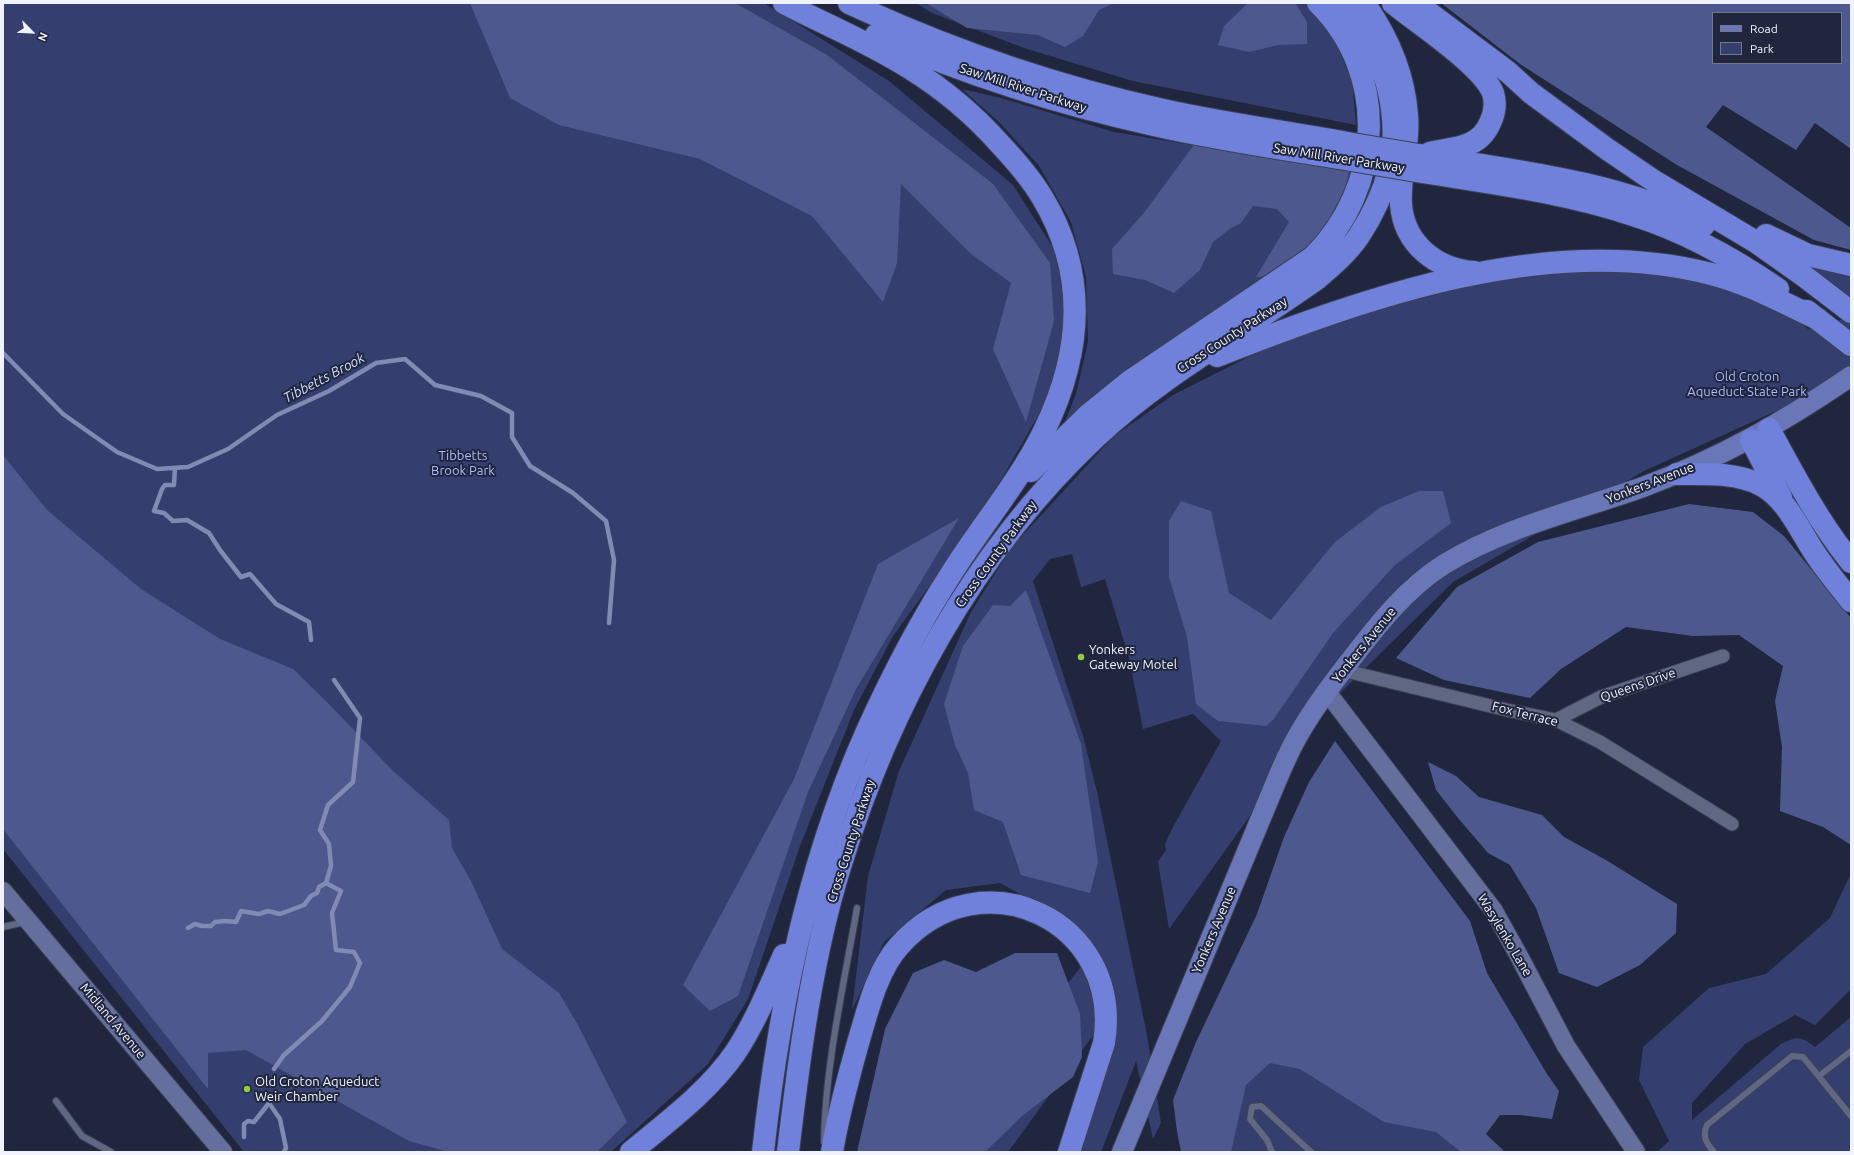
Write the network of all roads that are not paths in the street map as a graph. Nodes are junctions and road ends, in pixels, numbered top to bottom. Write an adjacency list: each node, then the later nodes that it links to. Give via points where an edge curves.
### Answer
1 (784, 3): 26 (highway, via 886,54 942,91 979,122 1021,168 1043,198 1060,234 1074,294 1074,335 1066,376 1042,434 1019,474)
2 (808, 3): 12 (highway, Saw Mill River Parkway, via 924,55 1049,98 1156,126 1238,142)
3 (849, 3): 11 (highway, Saw Mill River Parkway, via 946,45)
4 (883, 3): 11 (highway, via 969,42)
5 (1318, 3): 26 (highway, via 1340,28 1353,51 1363,74 1368,100 1368,138 1362,175 1355,198 1340,226 1323,248 1304,265 1155,364 1088,415 1030,471)
6 (1344, 3): 20 (highway, Cross County Parkway, via 1356,17 1371,43 1390,97 1393,125 1392,155 1377,206 1358,238 1340,259 1318,278)
7 (1364, 3): 15 (highway, via 1389,45 1404,87 1408,117 1401,204 1410,236 1419,248 1434,260 1454,268)
8 (1393, 3): 13 (highway, via 1468,62 1483,77 1494,98 1494,108 1487,130 1476,140)
9 (1416, 3): 10 (highway)
10 (1508, 72): 14 (highway, via 1766,235 1808,255); 16 (highway, via 1607,149 1654,181 1762,246)
11 (1026, 73): 12 (highway, Saw Mill River Parkway, via 1164,110)
12 (1352, 152): 13 (highway, Saw Mill River Parkway, bridge)
13 (1418, 163): 17 (highway, Saw Mill River Parkway, via 1644,218 1688,236 1736,262); 18 (highway, Saw Mill River Parkway, via 1601,187 1671,210 1733,240 1784,274)
14 (1851, 265)
15 (1481, 273): 17 (highway, via 1577,261 1668,265 1727,279); 20 (highway, via 1402,291 1345,308)
16 (1851, 312)
17 (1818, 319): 19 (highway, Saw Mill River Parkway)
18 (1851, 326)
19 (1851, 345)
20 (1175, 372): 47 (highway, Cross County Parkway, via 1096,437 1056,476 1031,506 992,555 956,608 904,705 858,811 831,896 807,1019)
21 (1851, 376): 22 (main road, Yonkers Avenue)
22 (1770, 429): 23 (main road, Yonkers Avenue); 27 (highway, via 1814,511)
23 (1750, 440): 24 (main road, Yonkers Avenue); 25 (highway)
24 (1677, 474): 25 (highway, via 1721,475 1754,482 1776,495); 30 (main road, Yonkers Avenue, via 1516,531 1478,547 1443,566 1402,599)
25 (1793, 519): 28 (highway, via 1824,567)
26 (981, 529): 36 (highway, Cross County Parkway, via 932,605 875,712 836,807)
27 (1851, 562)
28 (1851, 601)
29 (1723, 656): 32 (street, Queens Drive, via 1601,697)
30 (1342, 670): 31 (main road, Yonkers Avenue); 32 (street, Fox Terrace)
31 (1327, 692): 51 (main road, Yonkers Avenue, via 1298,734 1275,783); 54 (street, Wasylenko Lane, via 1494,911 1566,1046)
32 (1556, 720): 33 (street, Fox Terrace, via 1600,742)
33 (1732, 824)
34 (3, 891): 37 (street, Midland Avenue)
35 (857, 908): 48 (lane, via 824,1116)
36 (804, 912): 45 (highway, via 757,1014 735,1052 702,1090); 46 (highway, Cross County Parkway, via 782,1013)
37 (29, 921): 38 (lane); 44 (street, Midland Avenue)
38 (3, 927)
39 (1851, 1051): 40 (lane)
40 (1819, 1076): 42 (lane); 55 (lane, via 1803,1057 1792,1056 1707,1125 1704,1137)
41 (56, 1101): 43 (lane, via 82,1136)
42 (1851, 1115)
43 (111, 1152)
44 (223, 1152)
45 (631, 1152)
46 (763, 1152)
47 (788, 1152)
48 (824, 1152)
49 (832, 1152): 50 (highway, via 863,1027 888,962 911,934 938,915 952,909 983,903 1010,904 1054,922 1084,950 1101,983 1106,1010 1104,1043)
50 (1069, 1152)
51 (1122, 1152)
52 (1272, 1152): 53 (lane, via 1267,1140 1250,1119 1252,1107 1260,1106)
53 (1311, 1152)
54 (1636, 1152)
55 (1714, 1152)

